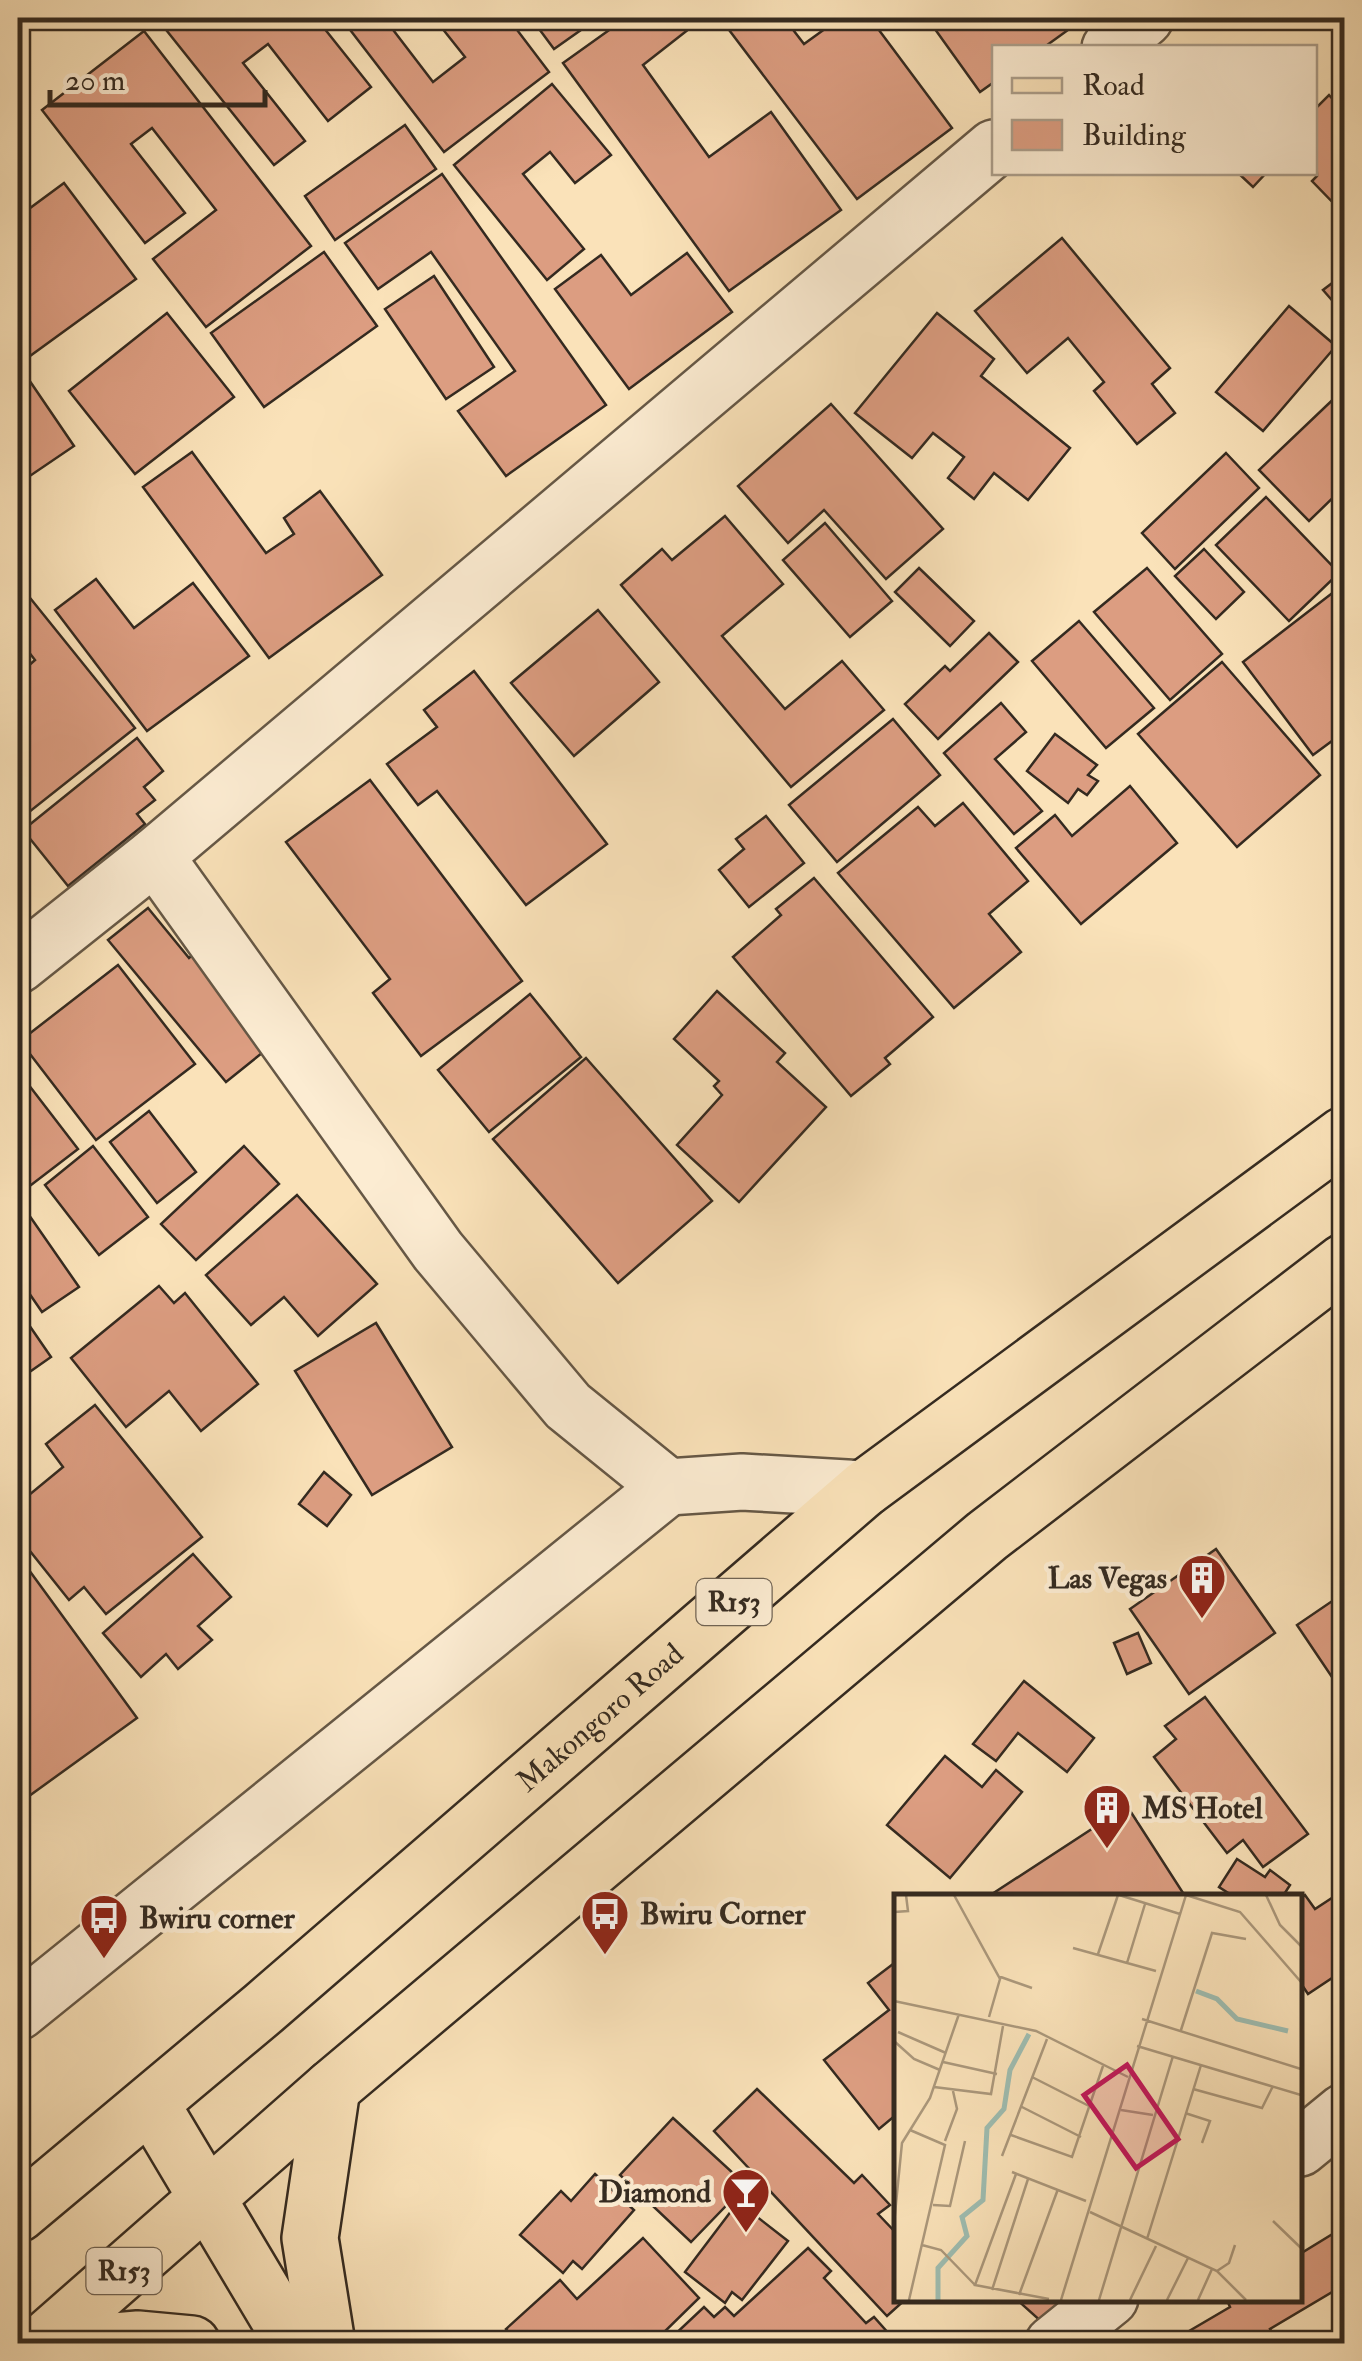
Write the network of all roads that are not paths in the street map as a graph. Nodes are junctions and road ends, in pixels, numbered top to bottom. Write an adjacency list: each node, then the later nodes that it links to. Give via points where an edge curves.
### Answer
1 (1145, 18): 2 (street)
2 (1114, 45)
3 (992, 150): 4 (street)
4 (155, 856): 5 (street); 8 (street, via 438,1251 568,1406)
5 (18, 964)
6 (1344, 1134): 9 (main road, Makongoro Road / R153)
7 (1344, 1262): 11 (main road, R153, via 987,1536)
8 (668, 1486): 9 (street, via 742,1482); 10 (street)
9 (864, 1489): 12 (main road, Makongoro Road / R153)
10 (18, 2012)
11 (332, 2088): 15 (main road, R153); 22 (main road, via 310,2238)
12 (151, 2104): 15 (main road); 16 (main road, Makongoro Road / R153)
13 (1344, 2112): 14 (street)
14 (1302, 2146)
15 (208, 2198): 18 (main road, R153); 21 (main road)
16 (18, 2214)
17 (1106, 2301): 23 (street)
18 (40, 2344)
19 (80, 2344): 20 (main road)
20 (192, 2344)
21 (294, 2344)
22 (328, 2344)
23 (1053, 2344)

